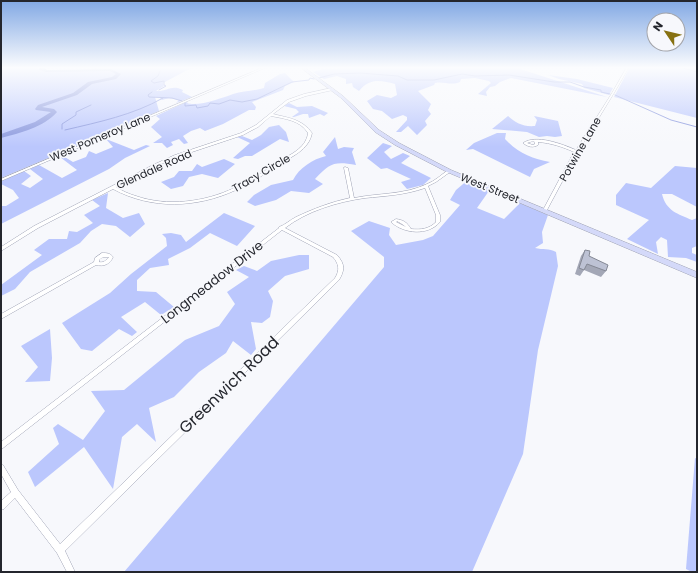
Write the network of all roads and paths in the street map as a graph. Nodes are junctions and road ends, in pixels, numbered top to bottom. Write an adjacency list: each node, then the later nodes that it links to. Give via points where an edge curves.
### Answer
1 (203, 94): 10 (street, West Pomeroy Lane)
2 (314, 94): 5 (street, Glendale Road, via 293,99)
3 (337, 94): 9 (main road, West Street, via 377,131)
4 (613, 94): 7 (street, Potwine Lane)
5 (271, 115): 12 (street, Glendale Road, via 242,134 176,156); 12 (street, Tracy Circle, via 301,123 310,134 308,141 298,151 234,190 202,200 168,203 141,200)
6 (536, 141): 7 (street, via 553,143)
7 (576, 151): 14 (street, Potwine Lane)
8 (346, 168): 13 (street)
9 (449, 171): 11 (street, Longmeadow Drive); 14 (main road, West Street)
10 (1, 180)
11 (426, 186): 13 (street, Longmeadow Drive, via 407,192); 16 (street, via 438,215 438,222 428,230)
12 (113, 187): 17 (street, Glendale Road, via 36,227)
13 (352, 199): 15 (street, Longmeadow Drive, via 314,210)
14 (545, 210): 19 (main road, West Street)
15 (282, 228): 21 (street, Longmeadow Drive); 25 (street, Greenwich Road, via 334,256 341,265 337,278)
16 (409, 229)
17 (1, 249)
18 (96, 263): 20 (street)
19 (697, 275)
20 (1, 317)
21 (1, 446)
22 (1, 467): 23 (street)
23 (15, 493): 24 (street); 25 (street)
24 (1, 506)
25 (60, 550): 26 (street)
26 (71, 572)

